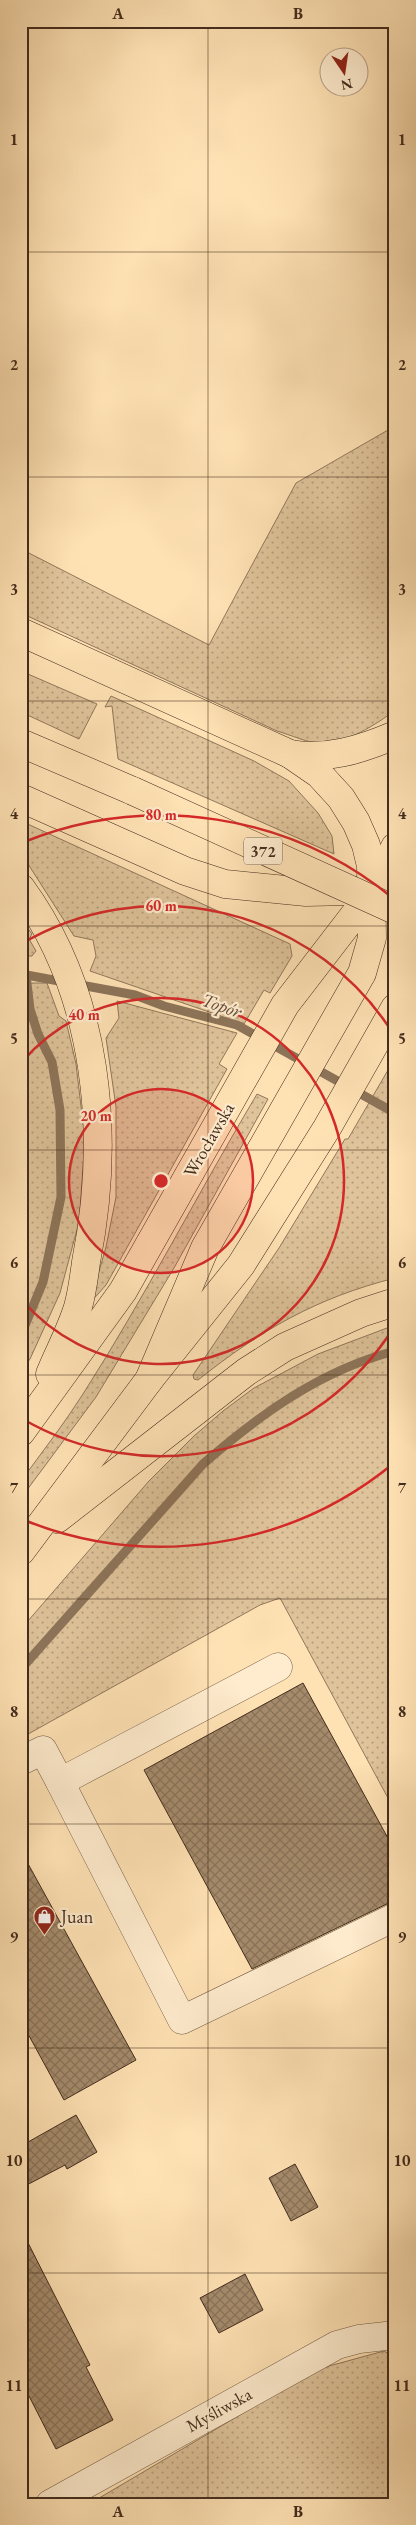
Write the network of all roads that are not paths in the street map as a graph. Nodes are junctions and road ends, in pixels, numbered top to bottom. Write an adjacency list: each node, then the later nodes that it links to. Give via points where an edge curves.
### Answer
1 (21, 632): 6 (main road)
2 (395, 735): 6 (main road, via 334,756)
3 (21, 738): 5 (main road, 372)
4 (21, 743): 5 (main road, 372)
5 (49, 754): 11 (main road, 372, bridge)
6 (290, 754): 10 (main road, via 319,774 341,798 356,822)
7 (21, 798): 10 (main road, via 185,871 225,884 306,892)
8 (395, 847): 10 (main road, Wrocławska)
9 (21, 888): 16 (main road, via 63,962 92,1061 99,1121 99,1167 93,1227 78,1308)
10 (383, 891): 12 (main road); 15 (main road, via 362,973 205,1248); 16 (main road, Wrocławska, via 285,1005 123,1290)
11 (395, 910)
12 (395, 917)
13 (395, 1008): 15 (main road, via 327,1128 241,1265)
14 (395, 1302): 17 (main road, via 361,1313 284,1347 246,1372)
15 (149, 1380): 17 (main road)
16 (26, 1425)
17 (27, 1545)
18 (278, 1667): 20 (street)
19 (21, 1761): 20 (street, via 42,1750)
20 (60, 1782): 21 (street, via 182,2020)
21 (395, 1917)
22 (395, 2334): 23 (street, Myśliwska, via 359,2338 337,2345)
23 (50, 2504)

